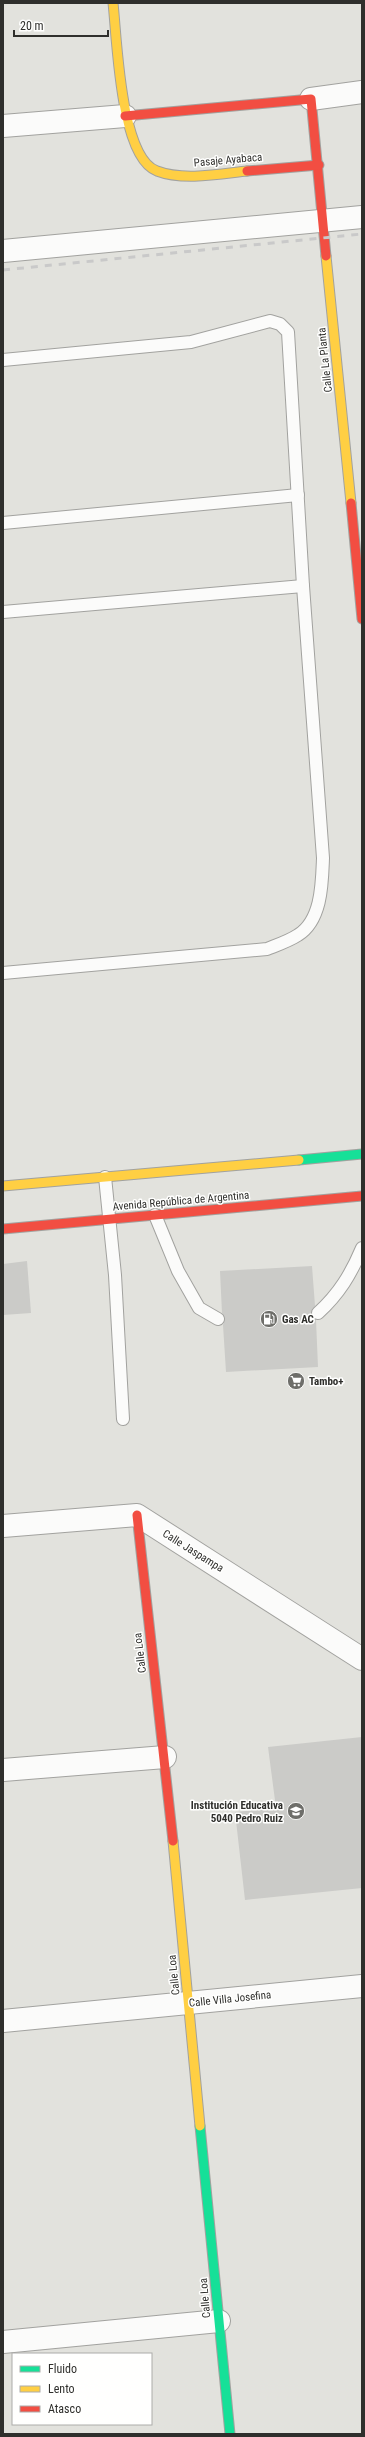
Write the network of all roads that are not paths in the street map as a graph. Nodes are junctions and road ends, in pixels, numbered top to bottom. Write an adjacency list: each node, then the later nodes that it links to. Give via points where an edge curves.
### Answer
1 (113, 3): 4 (street, Pasaje Ayabaca)
2 (362, 92): 3 (street)
3 (311, 99): 4 (street); 6 (street, Calle La Planta)
4 (125, 116): 5 (street); 6 (street, Pasaje Ayabaca, via 140,158 156,171 193,176)
5 (3, 126)
6 (319, 164): 8 (street, Calle La Planta)
7 (362, 217): 8 (street)
8 (323, 221): 9 (street); 15 (street, Calle La Planta)
9 (3, 252)
10 (3, 360): 11 (lane, via 190,342 270,321 280,324 288,332)
11 (298, 495): 12 (lane); 13 (lane)
12 (3, 523)
13 (303, 586): 14 (lane); 16 (lane, via 323,858 321,888 315,914 300,934 267,950)
14 (3, 612)
15 (362, 619)
16 (3, 974)
17 (362, 1154): 18 (street)
18 (106, 1177): 19 (street); 22 (lane)
19 (3, 1186)
20 (362, 1196): 21 (street, Avenida República de Argentina)
21 (155, 1215): 22 (street, Avenida República de Argentina); 26 (lane, via 178,1271 199,1308)
22 (110, 1219): 23 (street, Avenida República de Argentina); 27 (lane)
23 (3, 1229)
24 (362, 1248): 25 (lane, via 352,1272 333,1299)
25 (318, 1313)
26 (218, 1319)
27 (123, 1419)
28 (136, 1515): 29 (street); 30 (street, Calle Jaspampa); 31 (street, Calle Loa)
29 (3, 1526)
30 (362, 1659)
31 (164, 1757): 32 (street); 34 (street, Calle Loa)
32 (3, 1770)
33 (362, 1986): 34 (street, Calle Villa Josefina)
34 (188, 2003): 35 (street, Calle Villa Josefina); 36 (street, Calle Loa)
35 (3, 2021)
36 (219, 2321): 37 (street); 38 (street, Calle Loa)
37 (3, 2342)
38 (230, 2434)

